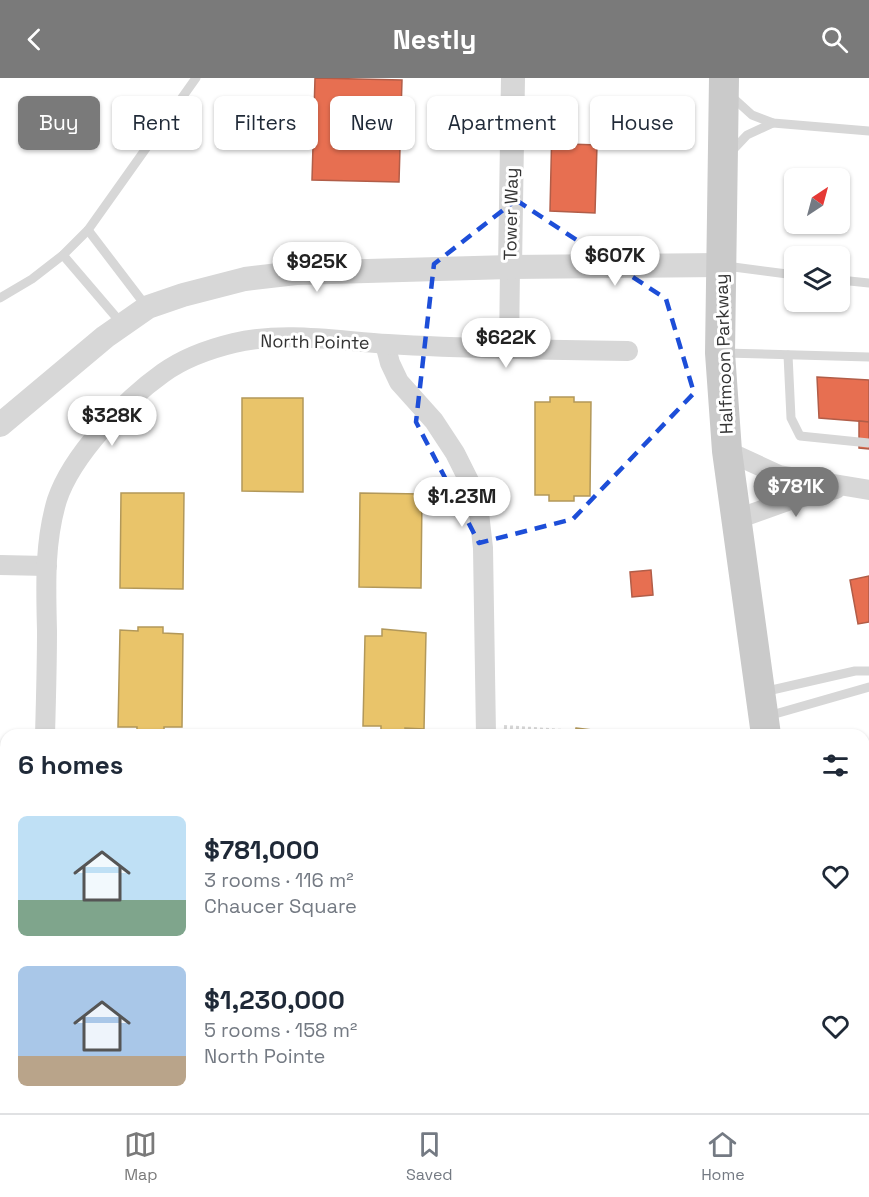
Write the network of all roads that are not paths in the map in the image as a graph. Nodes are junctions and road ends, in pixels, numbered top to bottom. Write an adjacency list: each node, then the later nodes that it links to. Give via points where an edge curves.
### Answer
1 (196, 78): 7 (lane)
2 (513, 78): 10 (street, Tower Way)
3 (723, 82): 4 (lane, via 735,101 752,115); 6 (main road, Halfmoon Parkway)
4 (773, 123): 5 (lane); 6 (lane, via 747,135)
5 (869, 131)
6 (722, 162): 9 (main road, Halfmoon Parkway)
7 (88, 230): 8 (lane); 15 (lane)
8 (63, 255): 14 (lane); 16 (lane)
9 (721, 265): 10 (street); 11 (lane); 20 (main road, Halfmoon Parkway)
10 (510, 267): 15 (street, via 296,273 245,279); 18 (street, Tower Way)
11 (784, 274)
12 (850, 281): 13 (lane)
13 (869, 282)
14 (0, 298)
15 (148, 308): 16 (street)
16 (122, 325): 23 (street)
17 (385, 344): 18 (street, North Pointe); 30 (street, North Pointe, via 273,338 236,342 195,355 163,373 107,422 72,468 57,500); 35 (street, North Pointe, via 399,382 434,421 454,453 470,483 479,513)
18 (509, 350): 19 (street, North Pointe)
19 (628, 351)
20 (720, 353): 21 (lane); 25 (main road, Halfmoon Parkway)
21 (788, 355): 22 (lane); 24 (lane, via 791,418 800,436)
22 (869, 357)
23 (0, 425)
24 (869, 443)
25 (728, 451): 26 (street, via 779,475); 28 (main road, Halfmoon Parkway)
26 (845, 487): 27 (street); 28 (street, via 790,500)
27 (869, 490)
28 (737, 519): 33 (main road, Halfmoon Parkway)
29 (0, 565): 30 (street)
30 (46, 566): 34 (street, North Pointe)
31 (869, 671): 33 (lane, via 855,671)
32 (869, 687): 33 (lane)
33 (763, 715)
34 (45, 729)
35 (486, 729)

